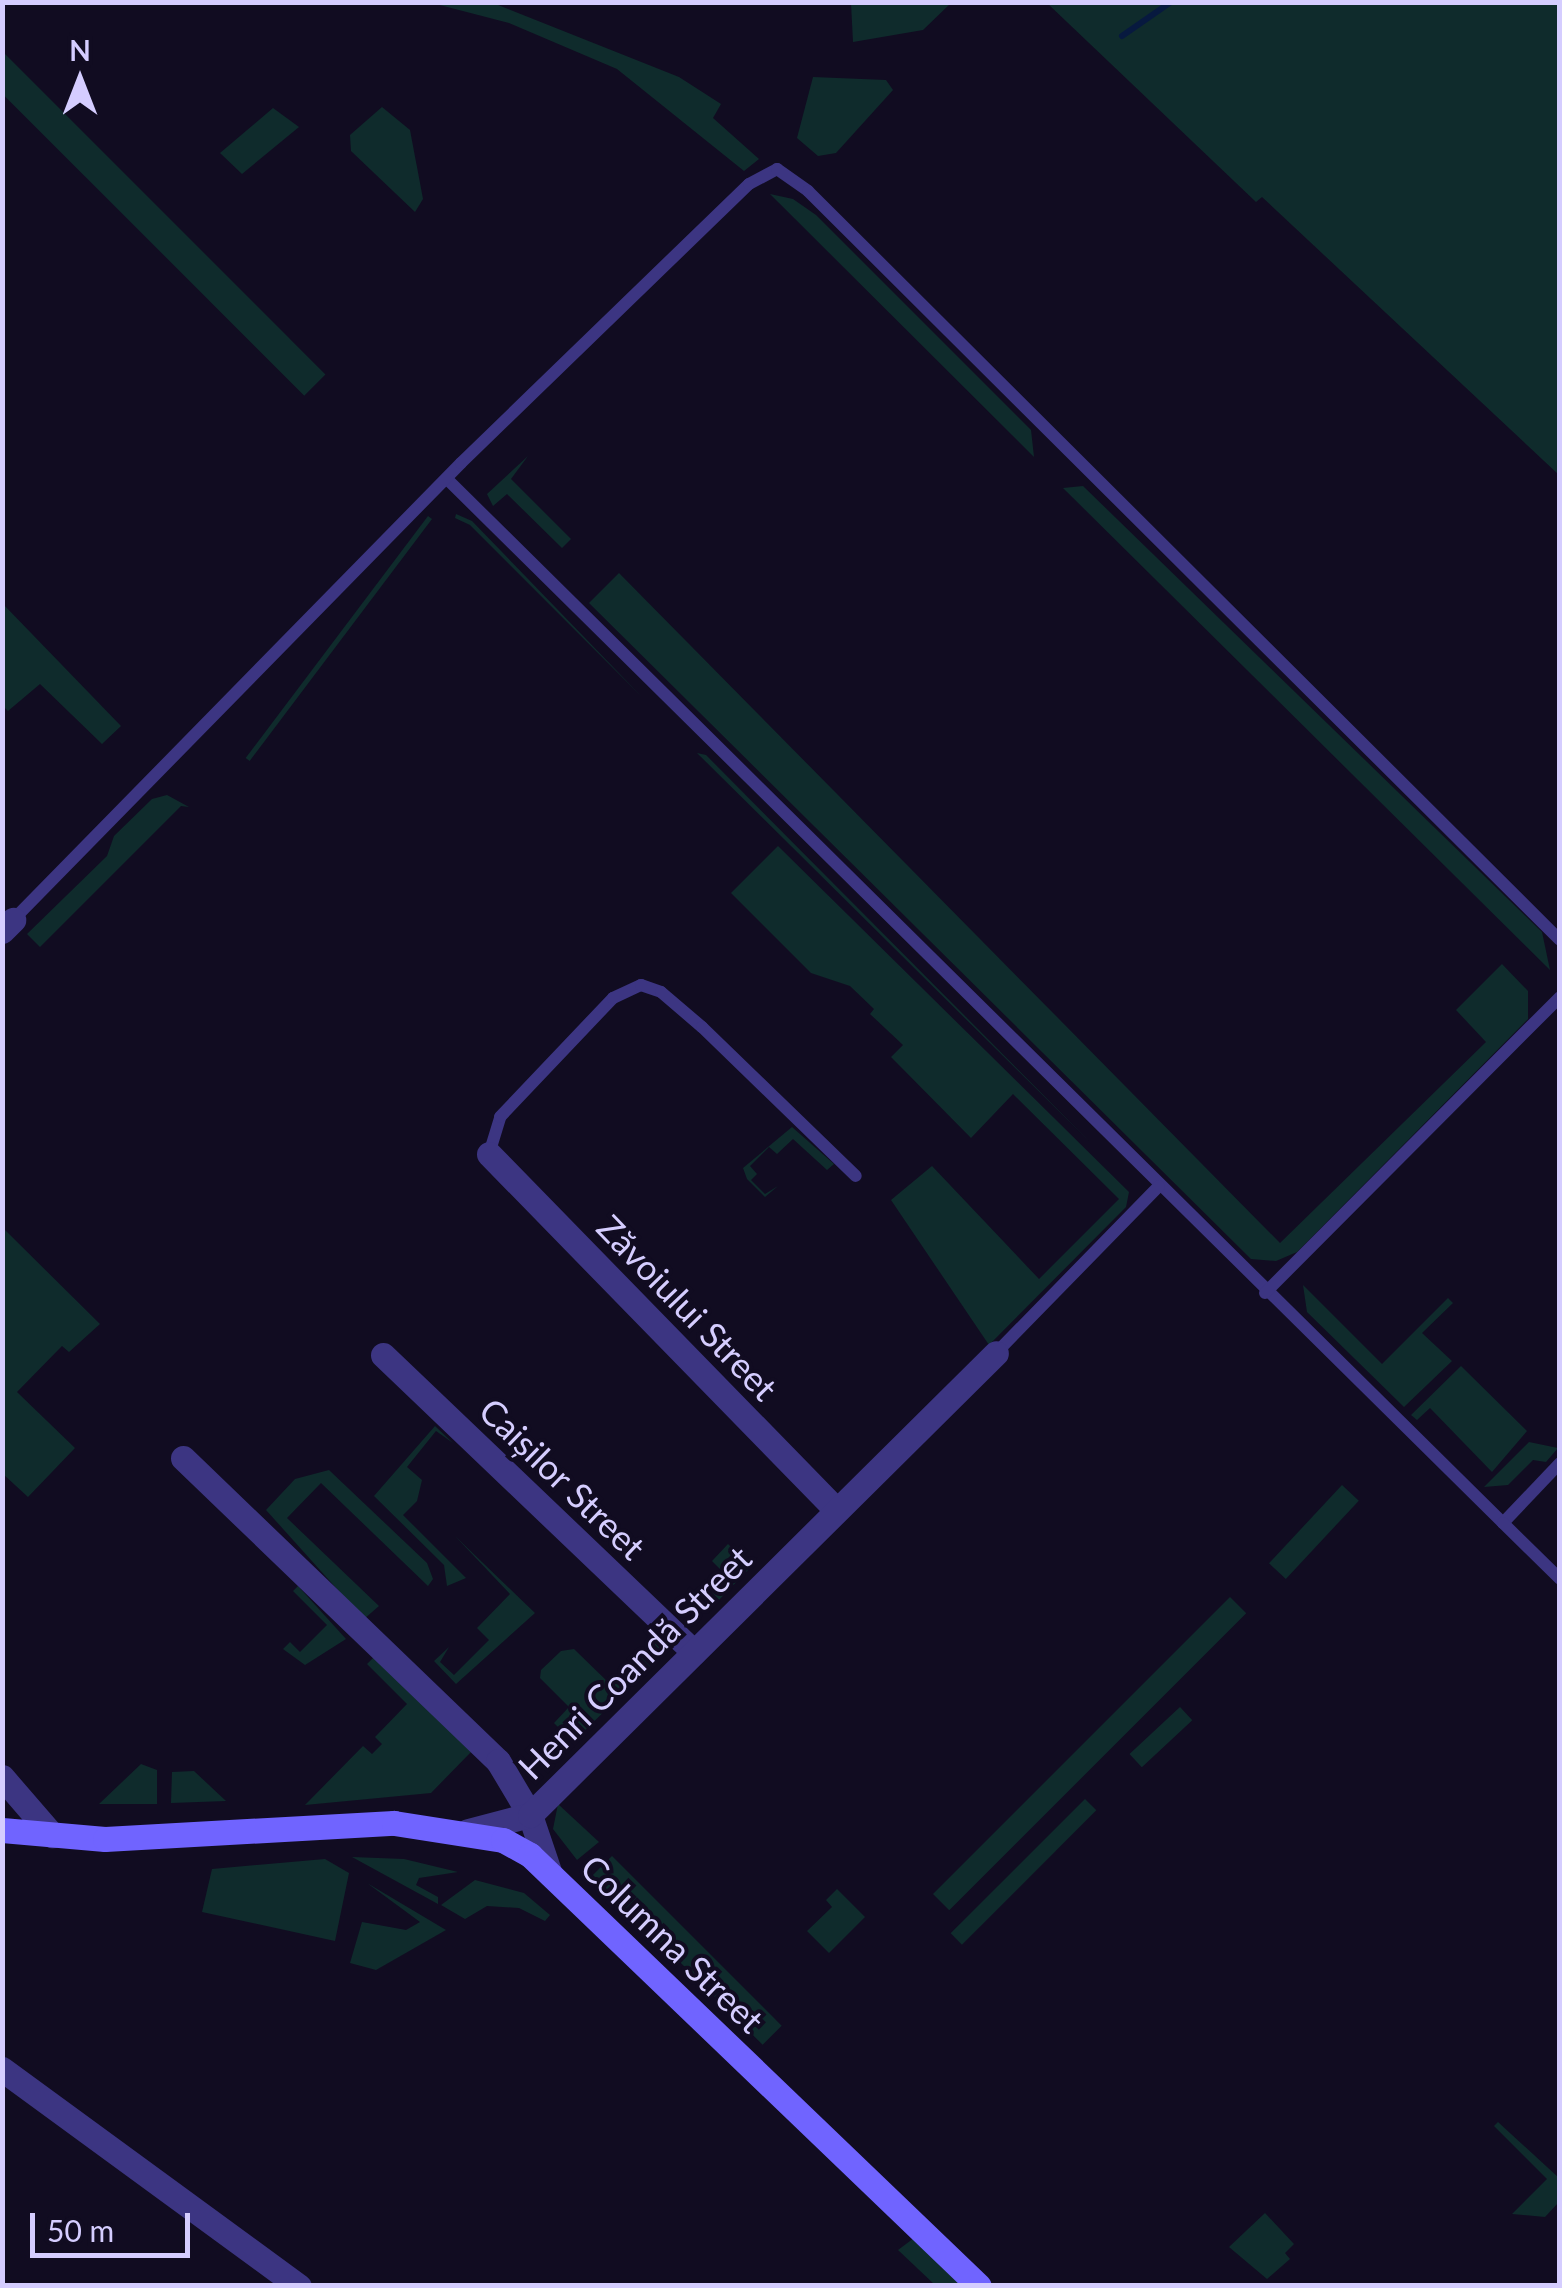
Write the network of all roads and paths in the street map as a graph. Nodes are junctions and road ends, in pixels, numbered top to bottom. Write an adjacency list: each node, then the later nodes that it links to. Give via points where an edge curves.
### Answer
1 (446, 479): 2 (lane); 3 (lane, via 749,184 769,169 784,172); 7 (lane)
2 (8, 926)
3 (1560, 940)
4 (1560, 997): 8 (lane)
5 (490, 1154): 6 (lane, via 500,1117 613,998 640,986 662,992 715,1038); 13 (street, Zăvoiului Street)
6 (856, 1176)
7 (1159, 1186): 8 (lane); 9 (lane)
8 (1265, 1293): 14 (lane)
9 (996, 1353): 13 (street, Henri Coandă Street)
10 (384, 1354): 16 (street, Caișilor Street)
11 (183, 1458): 18 (street, Columna Street, via 498,1761)
12 (1560, 1464): 14 (lane)
13 (836, 1508): 16 (street, Henri Coandă Street)
14 (1502, 1523): 15 (lane)
15 (1560, 1578)
16 (694, 1652): 18 (street, Henri Coandă Street)
17 (2, 1777): 21 (street)
18 (530, 1816): 20 (street, Henri Coandă Street); 22 (street, Columna Street)
19 (2, 1830): 21 (main road, Henri Coandă Street)
20 (468, 1831): 21 (main road, Henri Coandă Street, via 346,1823 156,1838); 22 (main road, via 504,1840)
21 (52, 1835)
22 (550, 1874): 25 (main road, Columna Street)
23 (2, 2069): 24 (street)
24 (299, 2286)
25 (979, 2286)

